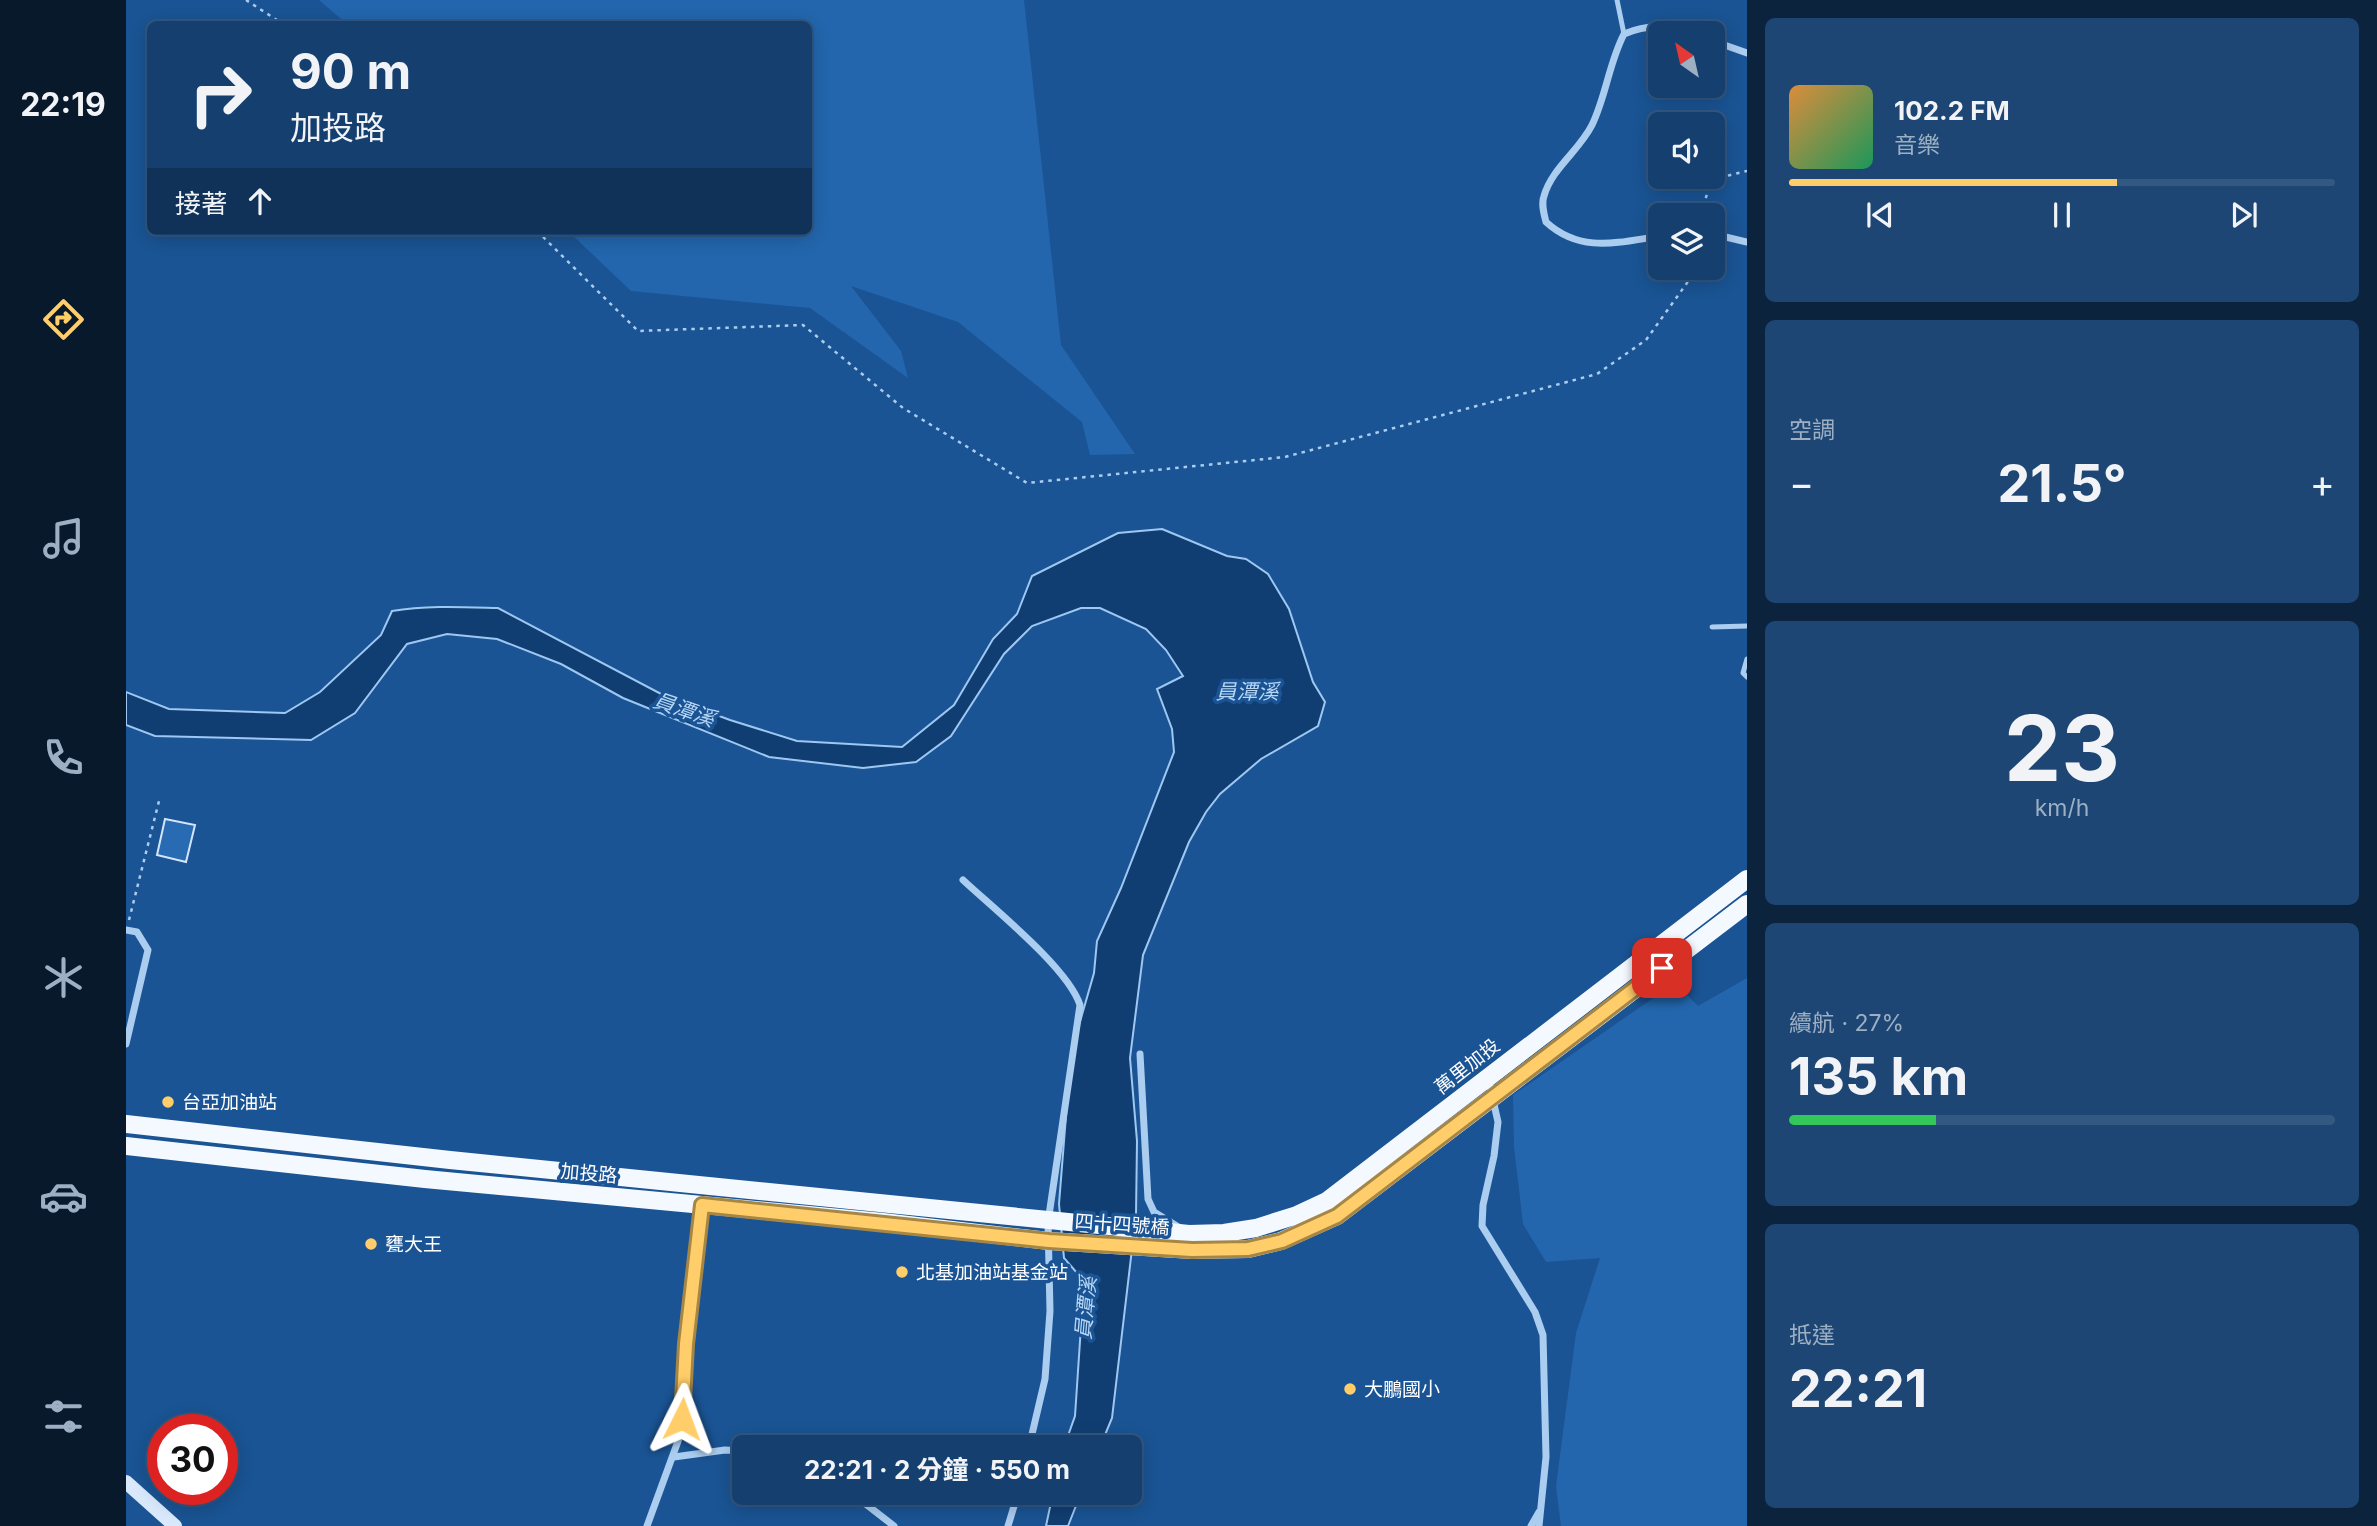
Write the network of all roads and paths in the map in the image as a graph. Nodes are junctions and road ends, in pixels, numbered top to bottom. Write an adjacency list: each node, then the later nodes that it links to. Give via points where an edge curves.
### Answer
1 (246, 0): 3 (path)
2 (1617, 0): 5 (lane)
3 (278, 21)
4 (1648, 28): 5 (street)
5 (1624, 34): 12 (street, via 1593,123 1554,175 1543,197 1543,210 1546,222 1570,239 1595,244)
6 (1726, 46): 7 (street)
7 (1747, 53)
8 (1747, 171): 9 (path, via 1719,177 1707,189)
9 (1704, 203)
10 (541, 235): 14 (path, via 638,331 803,325 903,408 1027,483 1285,457 1597,374 1646,340)
11 (1725, 237): 13 (street)
12 (1648, 238)
13 (1747, 242)
14 (1689, 280)
15 (1747, 626): 16 (lane)
16 (1712, 628)
17 (1747, 659): 18 (lane, via 1743,673)
18 (1747, 677)
19 (160, 797): 23 (path)
20 (1747, 879): 28 (main road, 萬里加投)
21 (963, 880): 33 (street, via 1041,953 1071,986 1080,1005)
22 (1747, 904): 29 (main road, 萬里加投)
23 (132, 906): 24 (path); 25 (path)
24 (126, 908)
25 (126, 930): 26 (street, via 136,932 148,950)
26 (126, 1044)
27 (1140, 1054): 35 (street, via 1148,1199 1154,1212)
28 (1487, 1077): 29 (street); 35 (main road, 萬里加投, via 1327,1200 1256,1228)
29 (1492, 1096): 35 (main road, 萬里加投, via 1337,1216 1282,1241 1248,1249); 42 (street, via 1498,1122 1482,1226 1535,1312 1543,1335 1546,1457)
30 (126, 1124): 33 (main road, 加投路)
31 (126, 1146): 32 (main road, 加投路)
32 (702, 1205): 34 (main road, 加投路); 38 (street, via 681,1433)
33 (1048, 1222): 34 (street); 35 (main road, 四十四號橋)
34 (1049, 1241): 35 (main road, 四十四號橋); 36 (street, via 1045,1379)
35 (1191, 1242)
36 (1032, 1435)
37 (732, 1450): 38 (street)
38 (674, 1457): 44 (street)
39 (126, 1482): 43 (street)
40 (868, 1505): 45 (street)
41 (1014, 1505): 46 (street)
42 (1541, 1508): 47 (street); 48 (street)
43 (175, 1526)
44 (647, 1526)
45 (894, 1526)
46 (1008, 1526)
47 (1531, 1526)
48 (1539, 1526)

